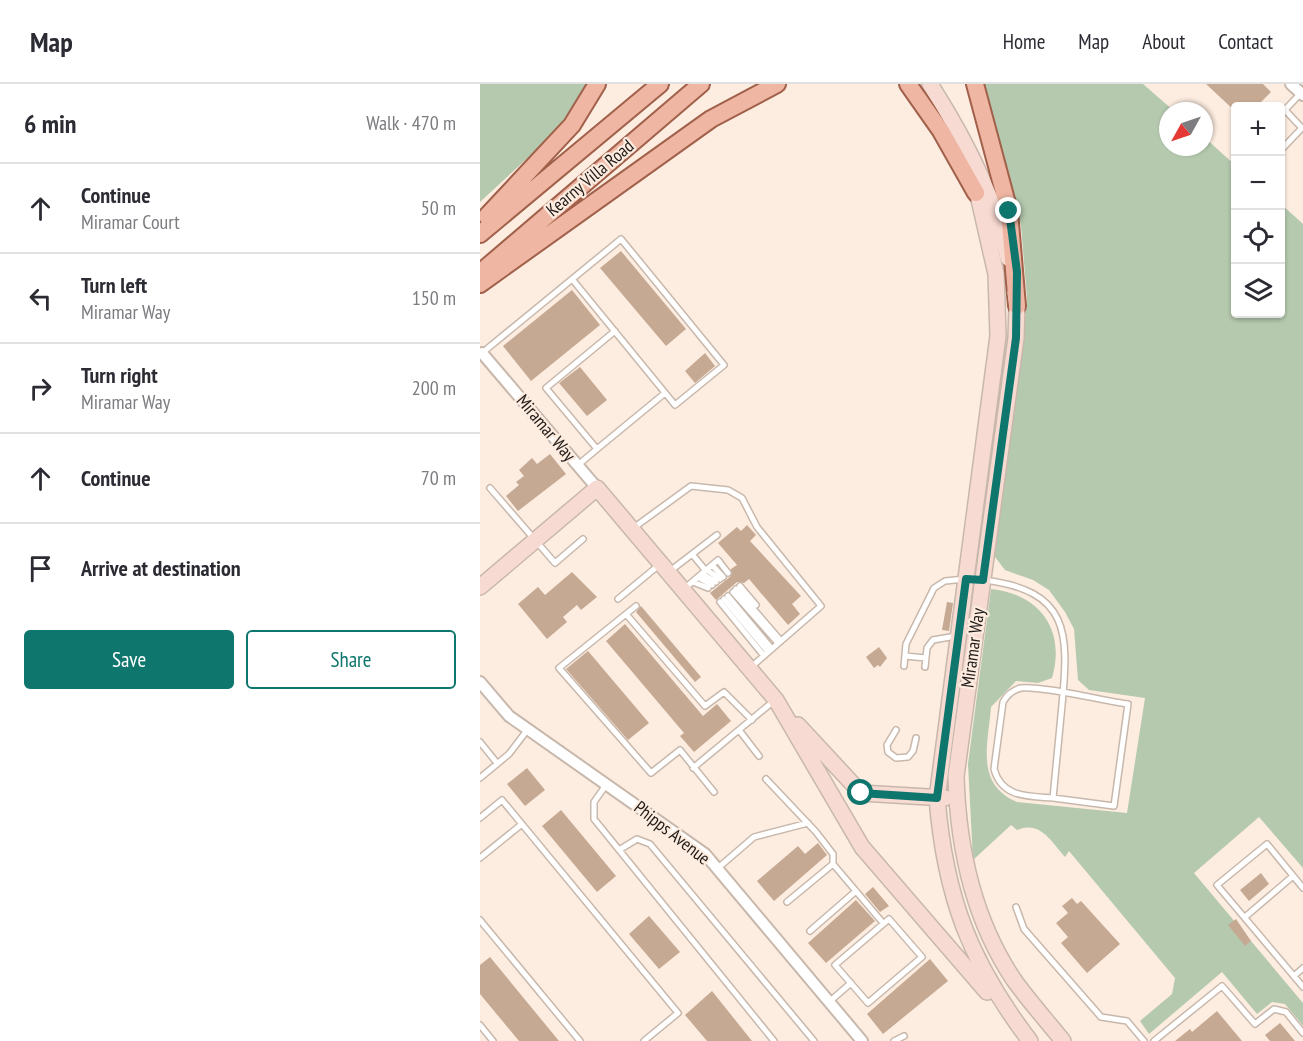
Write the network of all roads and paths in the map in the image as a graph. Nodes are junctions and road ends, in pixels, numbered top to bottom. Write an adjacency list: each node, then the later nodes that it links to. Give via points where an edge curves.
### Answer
1 (597, 84): 15 (main road, via 566,132 486,217)
2 (660, 84): 15 (main road, Kearny Villa Road)
3 (701, 84): 16 (main road, Kearny Villa Road)
4 (777, 84): 18 (main road, via 711,119)
5 (908, 84): 14 (main road, via 941,131)
6 (930, 84): 13 (main road, Miramar Way)
7 (975, 84): 19 (main road, via 1009,211)
8 (1291, 84): 9 (street)
9 (1302, 94): 10 (lane)
10 (1285, 110)
11 (1285, 114): 12 (lane, via 1302,128)
12 (1285, 147)
13 (974, 163): 14 (main road, Miramar Way); 19 (main road, Miramar Way, via 994,207)
14 (976, 193): 34 (main road, Miramar Way, via 996,274 999,318)
15 (482, 232)
16 (480, 273)
17 (572, 279): 20 (lane); 21 (lane); 22 (lane, via 621,239 724,365 675,405)
18 (480, 284)
19 (1017, 306): 35 (main road, Miramar Way)
20 (615, 331): 22 (lane); 23 (lane, via 546,388)
21 (482, 353): 24 (street, Miramar Way)
22 (665, 393): 23 (lane)
23 (597, 449): 24 (lane)
24 (577, 465): 26 (street, Miramar Way)
25 (490, 488): 30 (lane)
26 (597, 488): 27 (main road, Miramar Way); 30 (main road)
27 (631, 530): 32 (main road, Miramar Way); 43 (lane, via 691,486 728,490 742,498 758,527 821,606)
28 (717, 535): 31 (lane)
29 (583, 539): 30 (lane, via 555,563)
30 (535, 540): 37 (main road)
31 (692, 554): 32 (lane); 33 (lane)
32 (663, 570): 33 (main road, Miramar Way); 39 (lane)
33 (698, 577): 36 (lane); 36 (lane); 36 (lane, via 715,563); 49 (main road, Miramar Way)
34 (966, 579): 35 (lane); 42 (main road, Miramar Way); 45 (lane, via 945,581 934,588 906,644)
35 (983, 580): 51 (lane, via 1027,589 1045,602 1059,620 1066,642); 68 (main road, Miramar Way, via 956,776)
36 (718, 581)
37 (480, 587)
38 (730, 594): 43 (lane); 43 (lane); 44 (lane); 44 (lane)
39 (618, 599)
40 (636, 606): 41 (lane)
41 (626, 614): 53 (lane, via 705,706 724,692); 61 (lane, via 559,669 651,773 680,750)
42 (957, 636): 46 (lane, via 933,640); 66 (main road, Miramar Way)
43 (781, 641): 44 (lane)
44 (768, 652): 49 (lane)
45 (905, 656): 46 (lane); 47 (lane)
46 (926, 658): 48 (lane)
47 (904, 666)
48 (925, 667)
49 (749, 668): 52 (main road, Miramar Way)
50 (480, 682): 54 (street, Phipps Avenue, via 509,716)
51 (1063, 694): 67 (lane); 67 (lane, via 1020,688 1007,695 1002,702 994,769 1000,784 1014,794); 67 (lane, via 1128,704 1114,806)
52 (776, 700): 53 (lane); 66 (main road, via 861,793); 100 (main road, Miramar Way, via 862,846)
53 (752, 720): 55 (lane)
54 (528, 729): 60 (lane); 64 (street, Phipps Avenue)
55 (739, 730): 59 (lane); 61 (lane)
56 (896, 730): 57 (lane, via 886,745 896,758 908,757)
57 (916, 738)
58 (481, 744): 60 (lane)
59 (759, 756)
60 (497, 763): 62 (lane)
61 (693, 768): 65 (lane)
62 (480, 778)
63 (766, 779): 70 (lane)
64 (607, 784): 72 (lane, via 594,802 592,813); 75 (street, Phipps Avenue, via 705,854)
65 (714, 792)
66 (937, 798): 68 (main road); 100 (main road, Miramar Way, via 940,840 955,907 990,984)
67 (1053, 798)
68 (957, 800): 101 (main road, Miramar Way, via 969,881 994,945 1015,980)
69 (480, 818): 71 (lane, via 502,800)
70 (808, 823): 74 (lane, via 833,854); 75 (lane, via 754,837)
71 (522, 824): 73 (lane); 95 (lane, via 678,1013)
72 (619, 850): 96 (lane); 97 (lane, via 638,839 650,844)
73 (480, 858)
74 (832, 864): 78 (lane); 79 (lane)
75 (717, 869): 89 (street, Phipps Avenue)
76 (1293, 876): 77 (lane); 81 (lane); 81 (lane, via 1267,844 1217,885)
77 (1303, 888)
78 (856, 891): 83 (lane); 84 (lane)
79 (786, 902)
80 (1016, 908): 102 (lane, via 1024,929 1101,1017 1127,1022)
81 (1245, 917): 86 (lane)
82 (480, 920): 94 (lane)
83 (884, 923): 87 (lane, via 835,965); 87 (lane, via 889,919 922,957 868,1003)
84 (810, 931)
85 (1303, 968): 86 (lane)
86 (1294, 976): 88 (lane)
87 (851, 983): 89 (lane)
88 (1303, 987)
89 (829, 1002): 98 (street, Phipps Avenue)
90 (480, 1025): 93 (lane)
91 (1303, 1033): 103 (lane, via 1286,1012 1274,1009 1255,1024 1222,986)
92 (904, 1036): 99 (lane)
93 (493, 1041)
94 (580, 1041)
95 (644, 1041)
96 (774, 1041)
97 (813, 1041)
98 (862, 1041)
99 (894, 1041)
100 (1030, 1041)
101 (1063, 1041)
102 (1143, 1041)
103 (1154, 1041)

